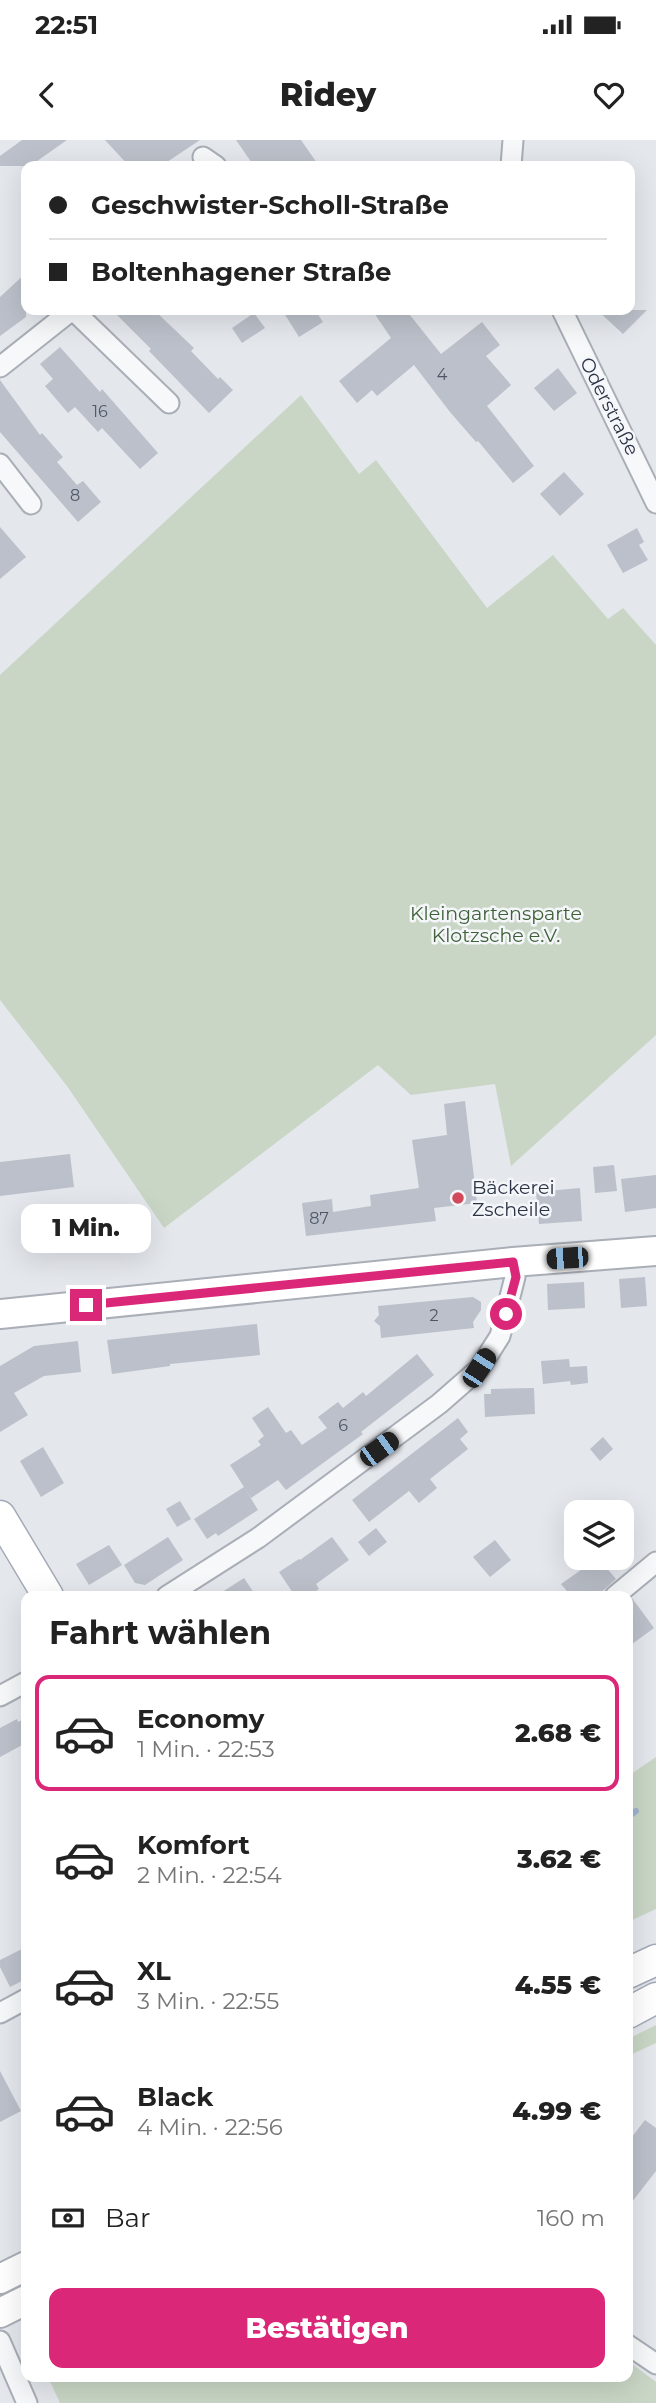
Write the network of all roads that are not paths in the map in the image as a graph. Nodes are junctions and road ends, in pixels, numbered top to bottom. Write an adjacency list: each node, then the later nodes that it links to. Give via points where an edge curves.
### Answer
1 (513, 140): 2 (street)
2 (511, 161)
3 (67, 315): 6 (street)
4 (78, 315): 7 (street)
5 (564, 315): 9 (street, Oderstraße)
6 (0, 367)
7 (169, 403)
8 (0, 464): 10 (street)
9 (656, 503)
10 (31, 504)
11 (656, 1251): 12 (street)
12 (513, 1262): 13 (street); 17 (street, via 516,1277 500,1336 479,1368 439,1404 258,1538)
13 (0, 1314)
14 (0, 1516): 16 (main road)
15 (656, 1562): 18 (street)
16 (45, 1591)
17 (175, 1591)
18 (621, 1591)
19 (21, 1685): 20 (street)
20 (0, 1696)
21 (656, 1960): 22 (main road)
22 (633, 1971)
23 (656, 1998): 25 (main road)
24 (21, 2002): 26 (street)
25 (633, 2010)
26 (0, 2013)
27 (21, 2268): 28 (street)
28 (0, 2279)
29 (21, 2302): 30 (street)
30 (0, 2313)
31 (0, 2341): 34 (street)
32 (633, 2348): 33 (street)
33 (656, 2364)
34 (27, 2403)

